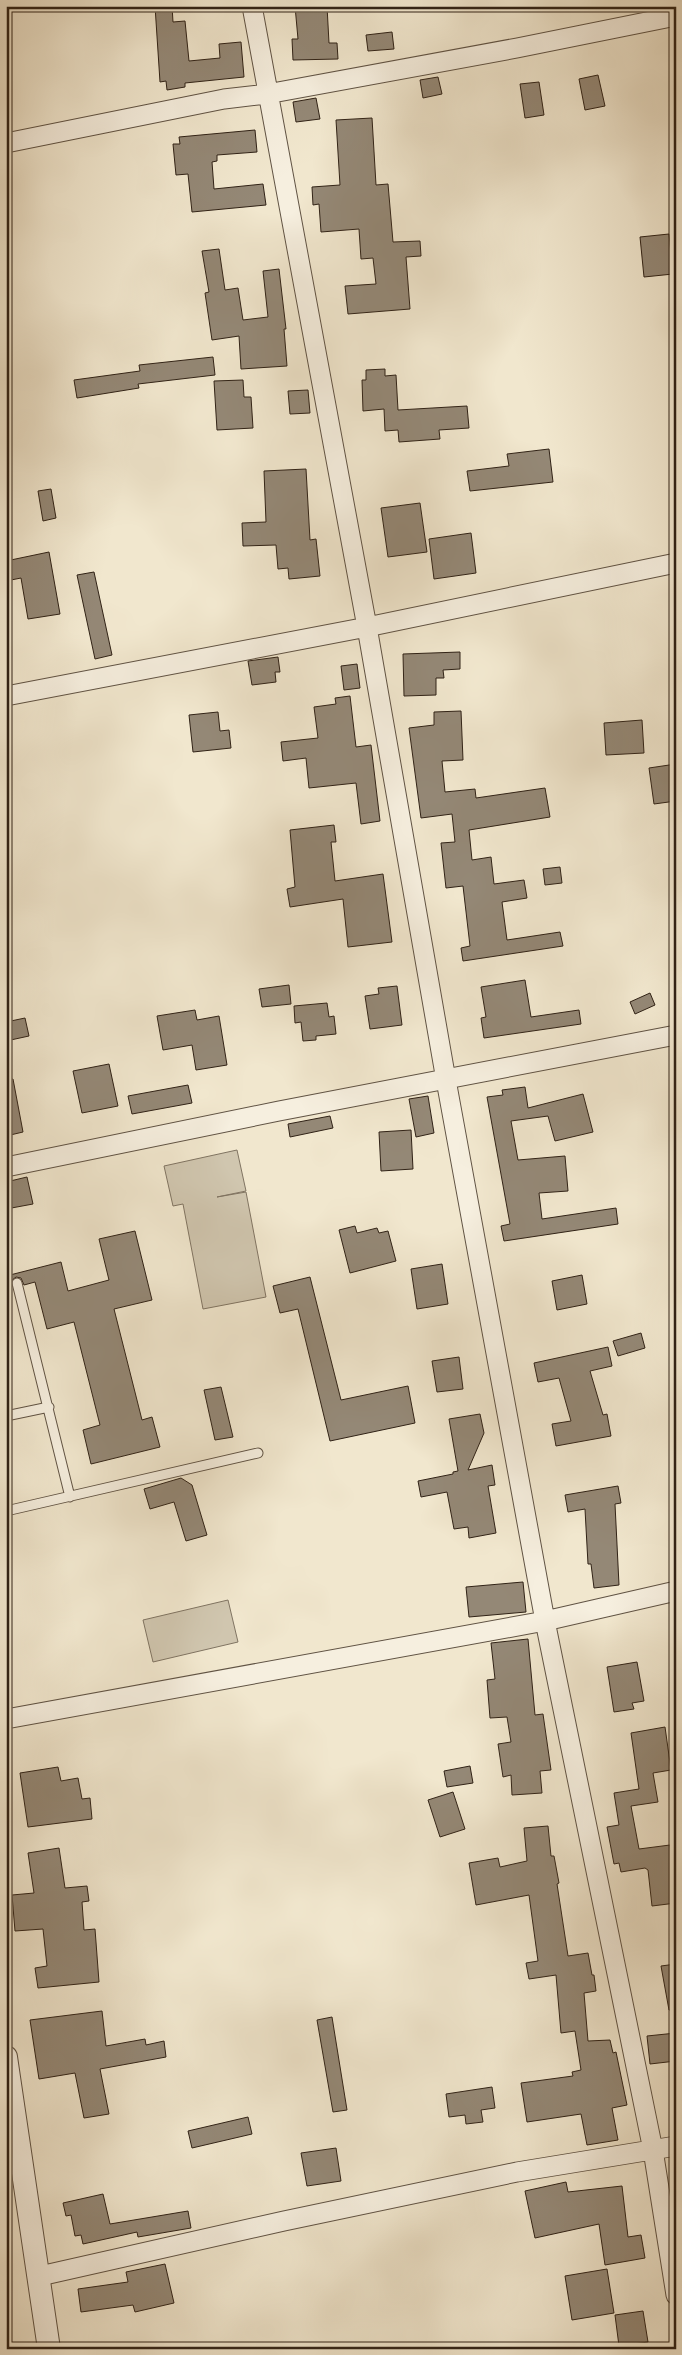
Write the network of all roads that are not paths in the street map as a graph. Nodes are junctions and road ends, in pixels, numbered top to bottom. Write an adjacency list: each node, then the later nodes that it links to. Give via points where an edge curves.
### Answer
1 (252, 6): 3 (street)
2 (676, 16): 3 (street)
3 (267, 94): 4 (street, via 224,99); 6 (street)
4 (6, 143)
5 (676, 563): 6 (street)
6 (367, 627): 7 (street); 9 (street)
7 (6, 696)
8 (676, 1035): 9 (street)
9 (446, 1080): 10 (street); 18 (street)
10 (6, 1167)
11 (17, 1283): 12 (lane)
12 (49, 1407): 13 (lane); 15 (lane)
13 (6, 1416)
14 (258, 1453): 15 (lane)
15 (70, 1497): 16 (lane)
16 (6, 1511)
17 (676, 1591): 18 (street)
18 (545, 1620): 19 (street); 22 (street)
19 (6, 1719)
20 (6, 2057): 23 (street)
21 (676, 2146): 22 (street)
22 (653, 2150): 23 (street, via 517,2172); 24 (street)
23 (40, 2276): 25 (street)
24 (676, 2295)
25 (49, 2349)

